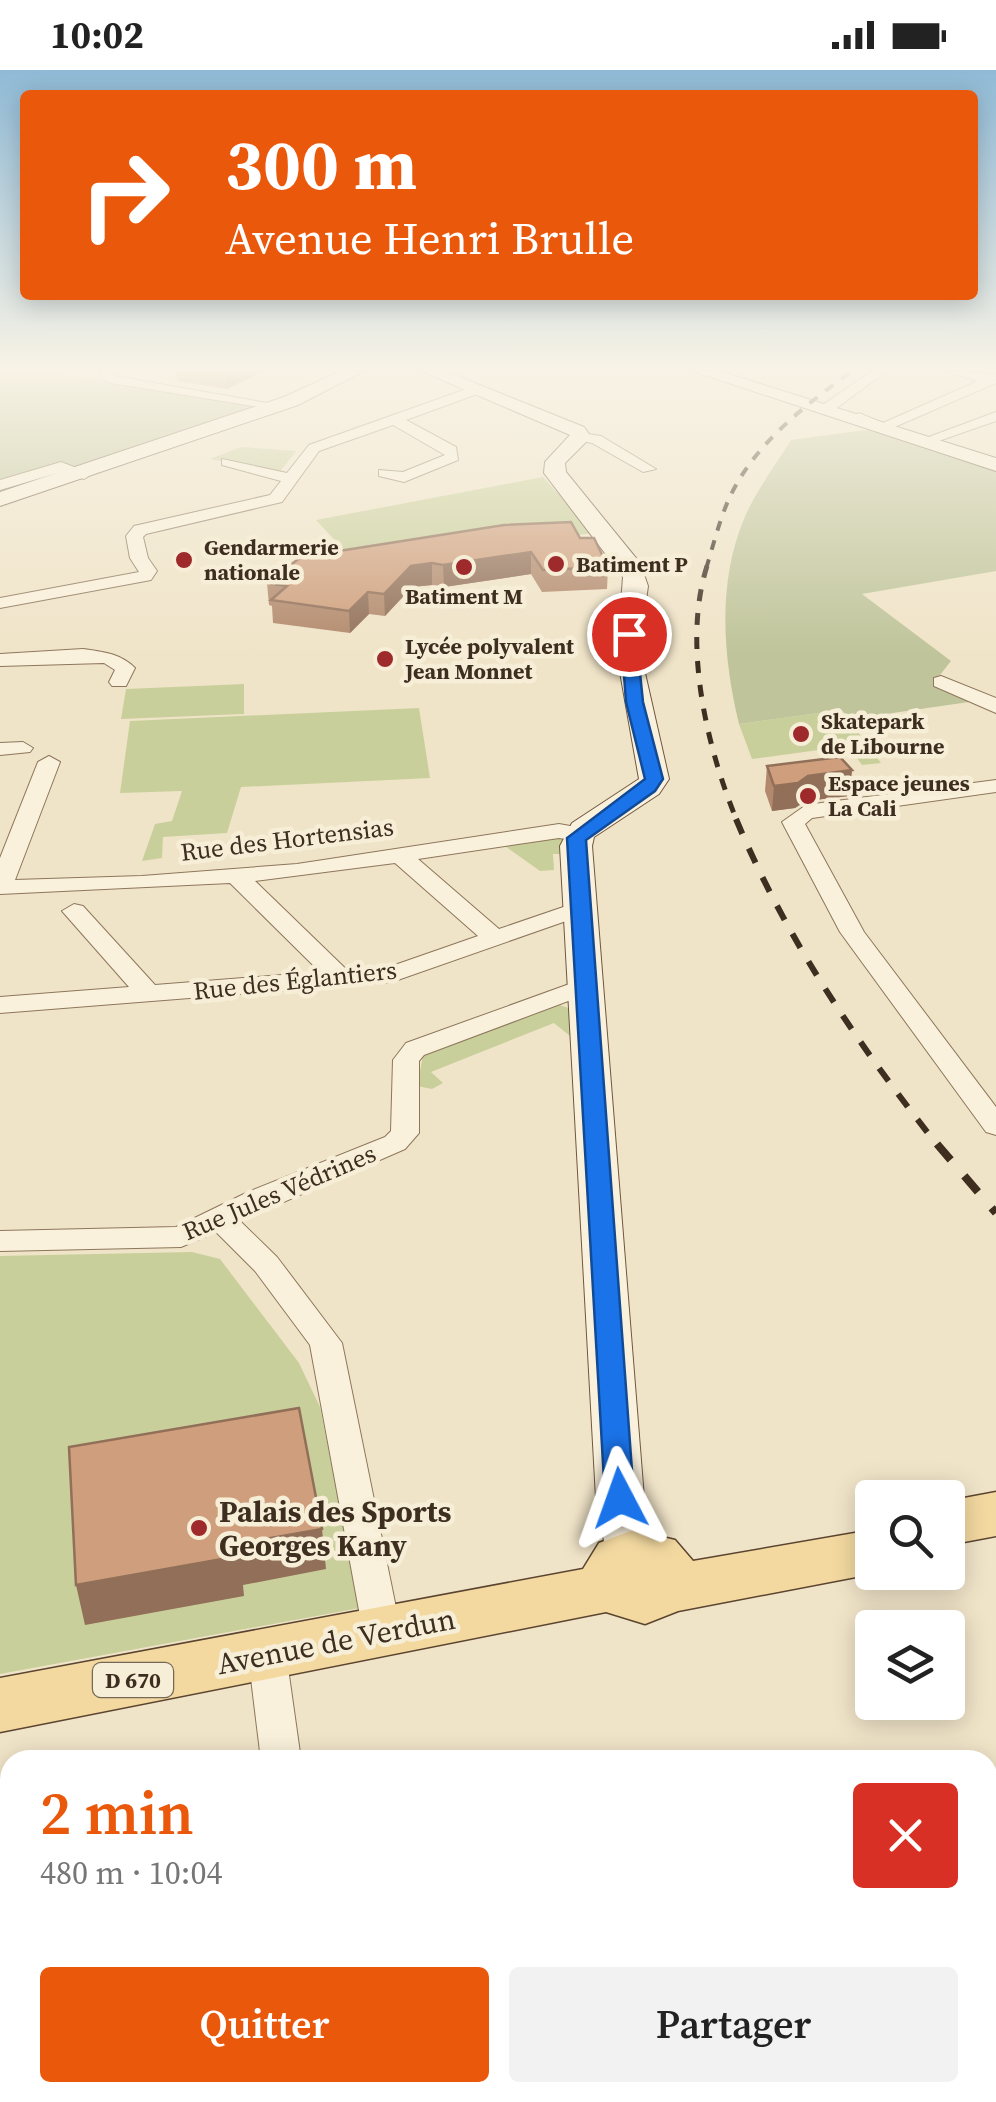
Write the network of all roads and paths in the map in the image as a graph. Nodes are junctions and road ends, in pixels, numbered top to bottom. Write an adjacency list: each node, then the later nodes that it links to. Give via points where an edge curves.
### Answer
1 (107, 466): 9 (street)
2 (242, 466): 10 (street)
3 (301, 466): 10 (street)
4 (432, 466): 8 (street, via 404,478)
5 (555, 466): 24 (street, via 637,580 629,634 634,702 654,779)
6 (641, 466): 7 (street)
7 (648, 470)
8 (384, 473)
9 (84, 474): 11 (street, via 62,467); 12 (street)
10 (292, 479): 14 (street, via 265,504)
11 (0, 485)
12 (0, 499)
13 (164, 506): 14 (street)
14 (180, 522): 15 (street, via 134,536 145,576)
15 (0, 603)
16 (0, 660): 17 (street, via 109,658 125,668)
17 (119, 682)
18 (941, 682): 19 (street)
19 (996, 707)
20 (23, 748): 21 (street)
21 (0, 749)
22 (49, 762): 30 (street)
23 (996, 786): 39 (street, via 806,812 793,822 863,948)
24 (580, 834): 25 (street, Rue des Hortensias, via 559,831); 32 (street)
25 (398, 854): 26 (street, Rue des Hortensias); 34 (street)
26 (272, 873): 27 (street, Rue des Hortensias); 31 (street)
27 (236, 876): 28 (street, Rue des Hortensias); 31 (street)
28 (94, 885): 29 (street, Rue des Hortensias); 33 (street)
29 (47, 886): 30 (street, Rue des Hortensias); 33 (street)
30 (0, 887)
31 (258, 898): 35 (street)
32 (581, 908): 34 (street, Rue des Églantiers); 36 (street)
33 (74, 911): 37 (street)
34 (495, 938): 35 (street, Rue des Églantiers, via 392,974)
35 (342, 980): 37 (street, Rue des Églantiers)
36 (586, 986): 40 (street, Rue Jules Védrines, via 415,1050 406,1060 405,1133 394,1143); 48 (street, via 620,1498)
37 (149, 994): 38 (street, Rue des Églantiers)
38 (0, 1005)
39 (996, 1126)
40 (220, 1220): 41 (street, Rue Jules Védrines, via 180,1237); 49 (street, via 266,1264 326,1343)
41 (0, 1242)
42 (996, 1514): 43 (main road)
43 (965, 1520)
44 (996, 1530): 45 (main road)
45 (965, 1536)
46 (855, 1539): 48 (main road, Avenue de Verdun / D 670)
47 (855, 1553): 48 (main road, Avenue de Verdun / D 670)
48 (644, 1572): 49 (main road, Avenue de Verdun / D 670)
49 (378, 1606): 50 (main road, Avenue de Verdun / D 670)
50 (267, 1654): 51 (main road, Avenue de Verdun / D 670); 52 (street)
51 (0, 1706)
52 (280, 1750)

